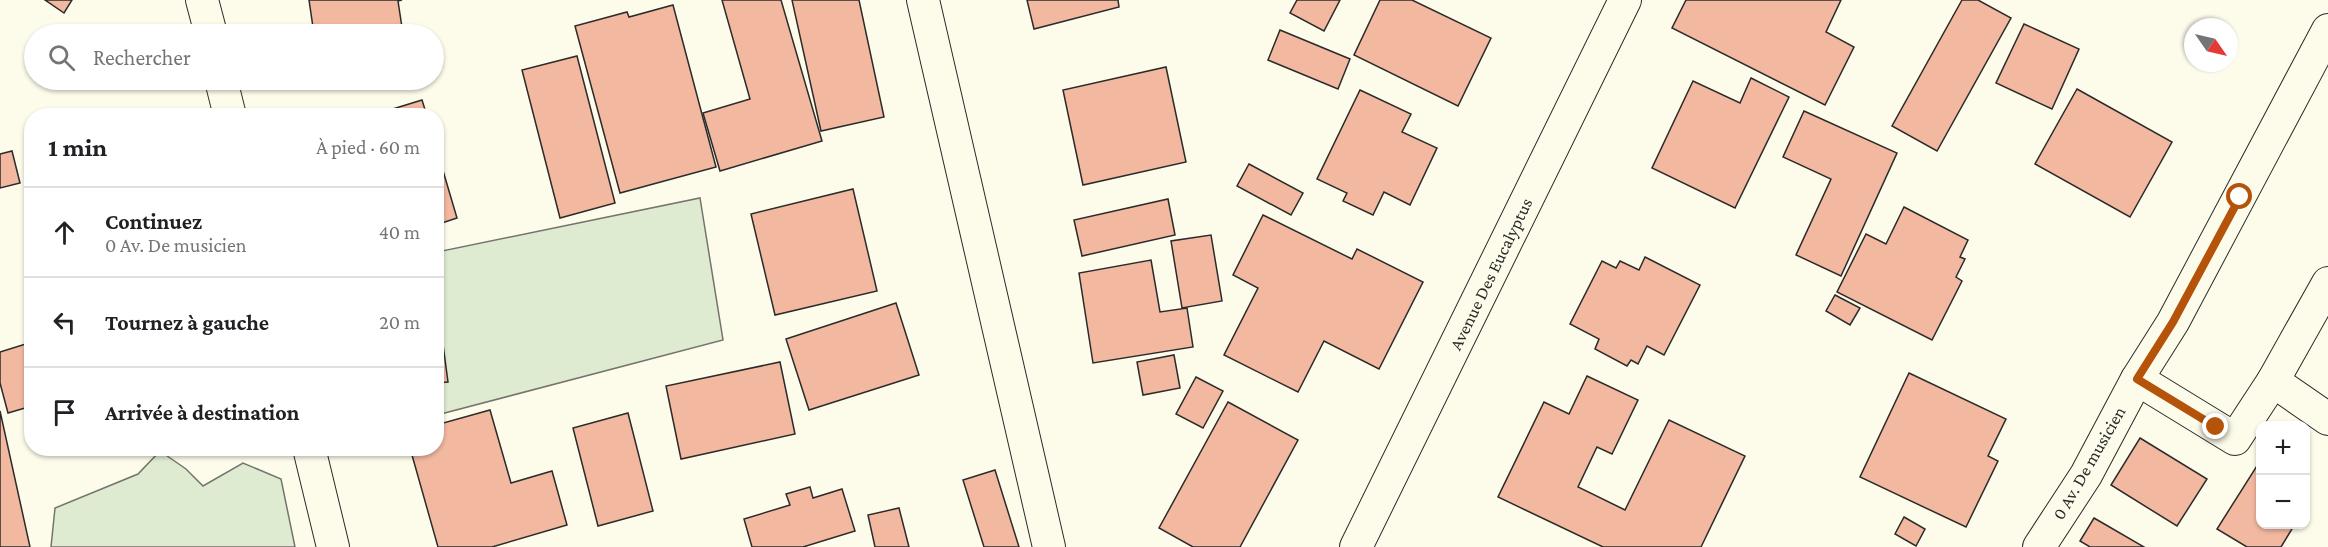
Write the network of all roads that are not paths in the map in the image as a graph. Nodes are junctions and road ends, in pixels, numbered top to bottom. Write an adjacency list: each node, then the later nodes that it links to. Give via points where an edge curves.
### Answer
1 (202, 0): 4 (street)
2 (923, 0): 14 (street)
3 (1625, 0): 15 (street, Avenue Des Eucalyptus)
4 (208, 24)
5 (2328, 30): 9 (street, 0 Av. De musicien, via 2173,322)
6 (224, 90): 7 (street)
7 (228, 108)
8 (2328, 284): 10 (street)
9 (2137, 379): 10 (street, via 2235,439); 16 (street, 0 Av. De musicien, via 2085,475)
10 (2273, 381): 11 (street)
11 (2328, 419)
12 (311, 456): 13 (street)
13 (333, 547)
14 (1049, 547)
15 (1356, 547)
16 (2039, 547)

